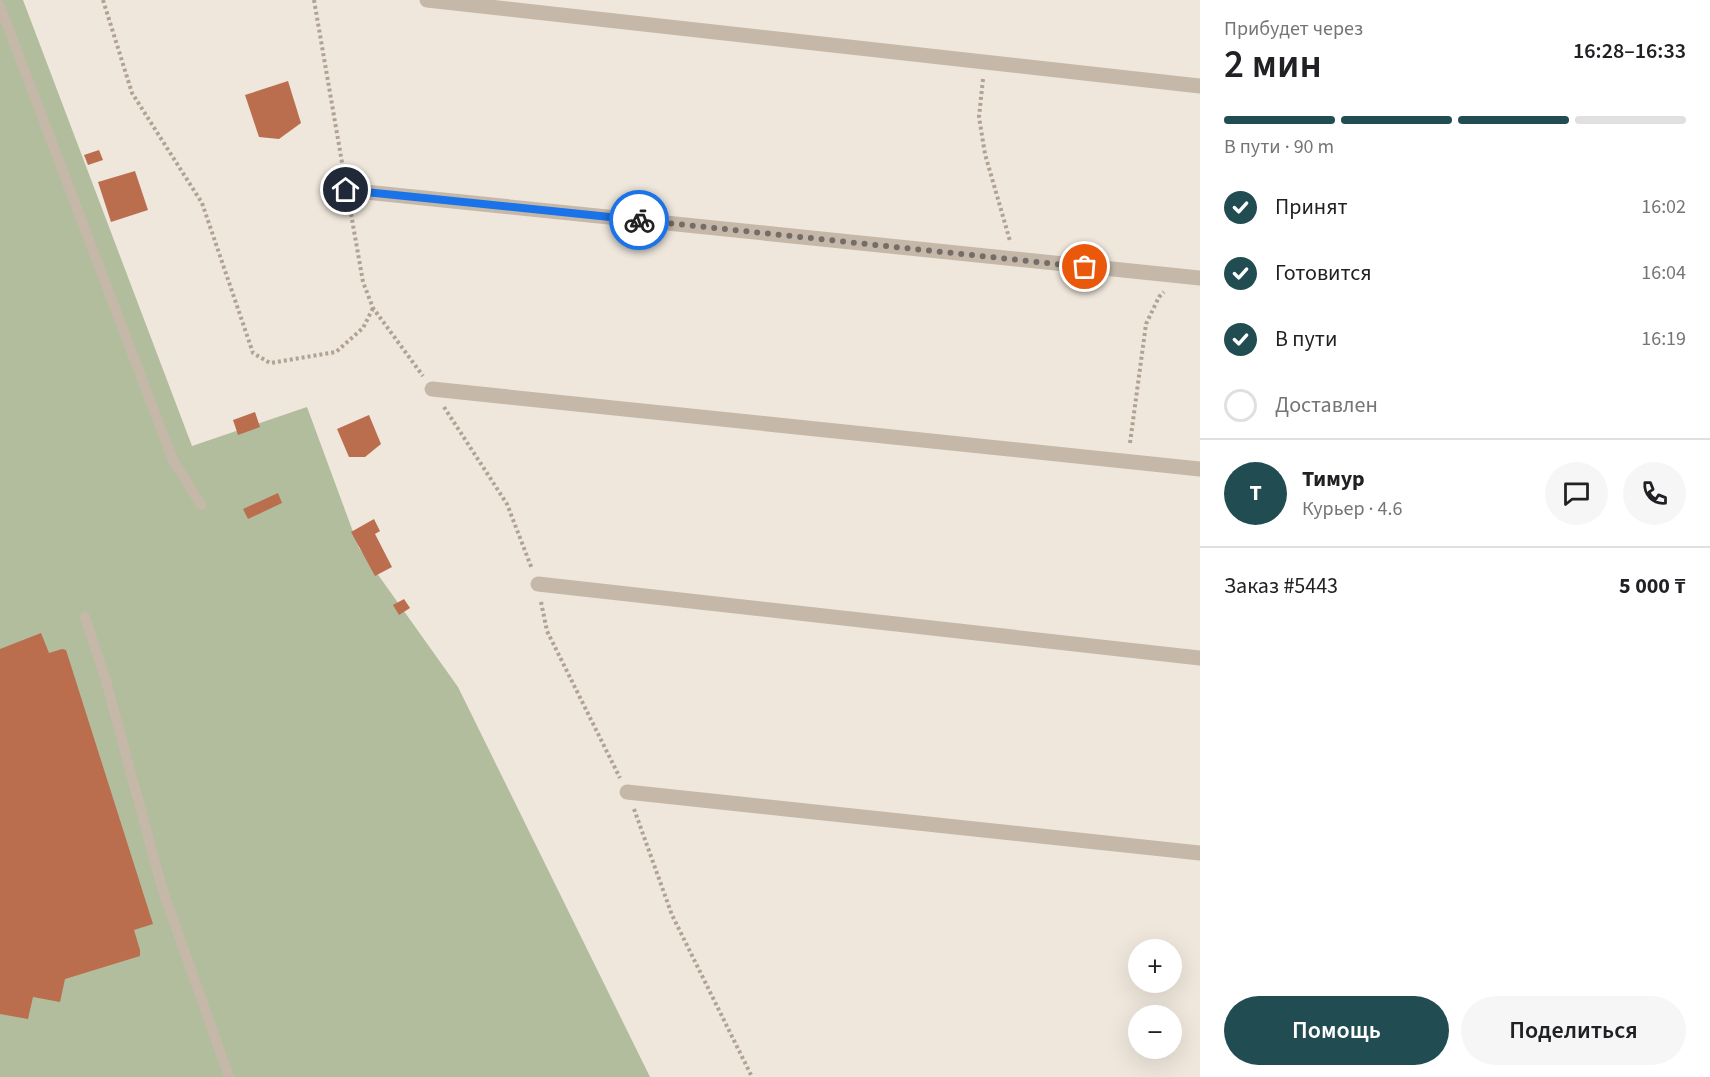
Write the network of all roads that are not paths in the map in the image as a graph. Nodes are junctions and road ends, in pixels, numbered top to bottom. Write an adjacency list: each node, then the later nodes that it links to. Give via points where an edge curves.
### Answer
1 (427, 0): 3 (street)
2 (0, 6): 8 (lane, via 172,458)
3 (1200, 86)
4 (346, 190): 5 (street)
5 (1200, 279)
6 (432, 389): 7 (street)
7 (1200, 469)
8 (201, 505)
9 (538, 584): 11 (street)
10 (85, 617): 14 (lane, via 162,888)
11 (1200, 658)
12 (627, 792): 13 (street)
13 (1200, 853)
14 (230, 1077)

